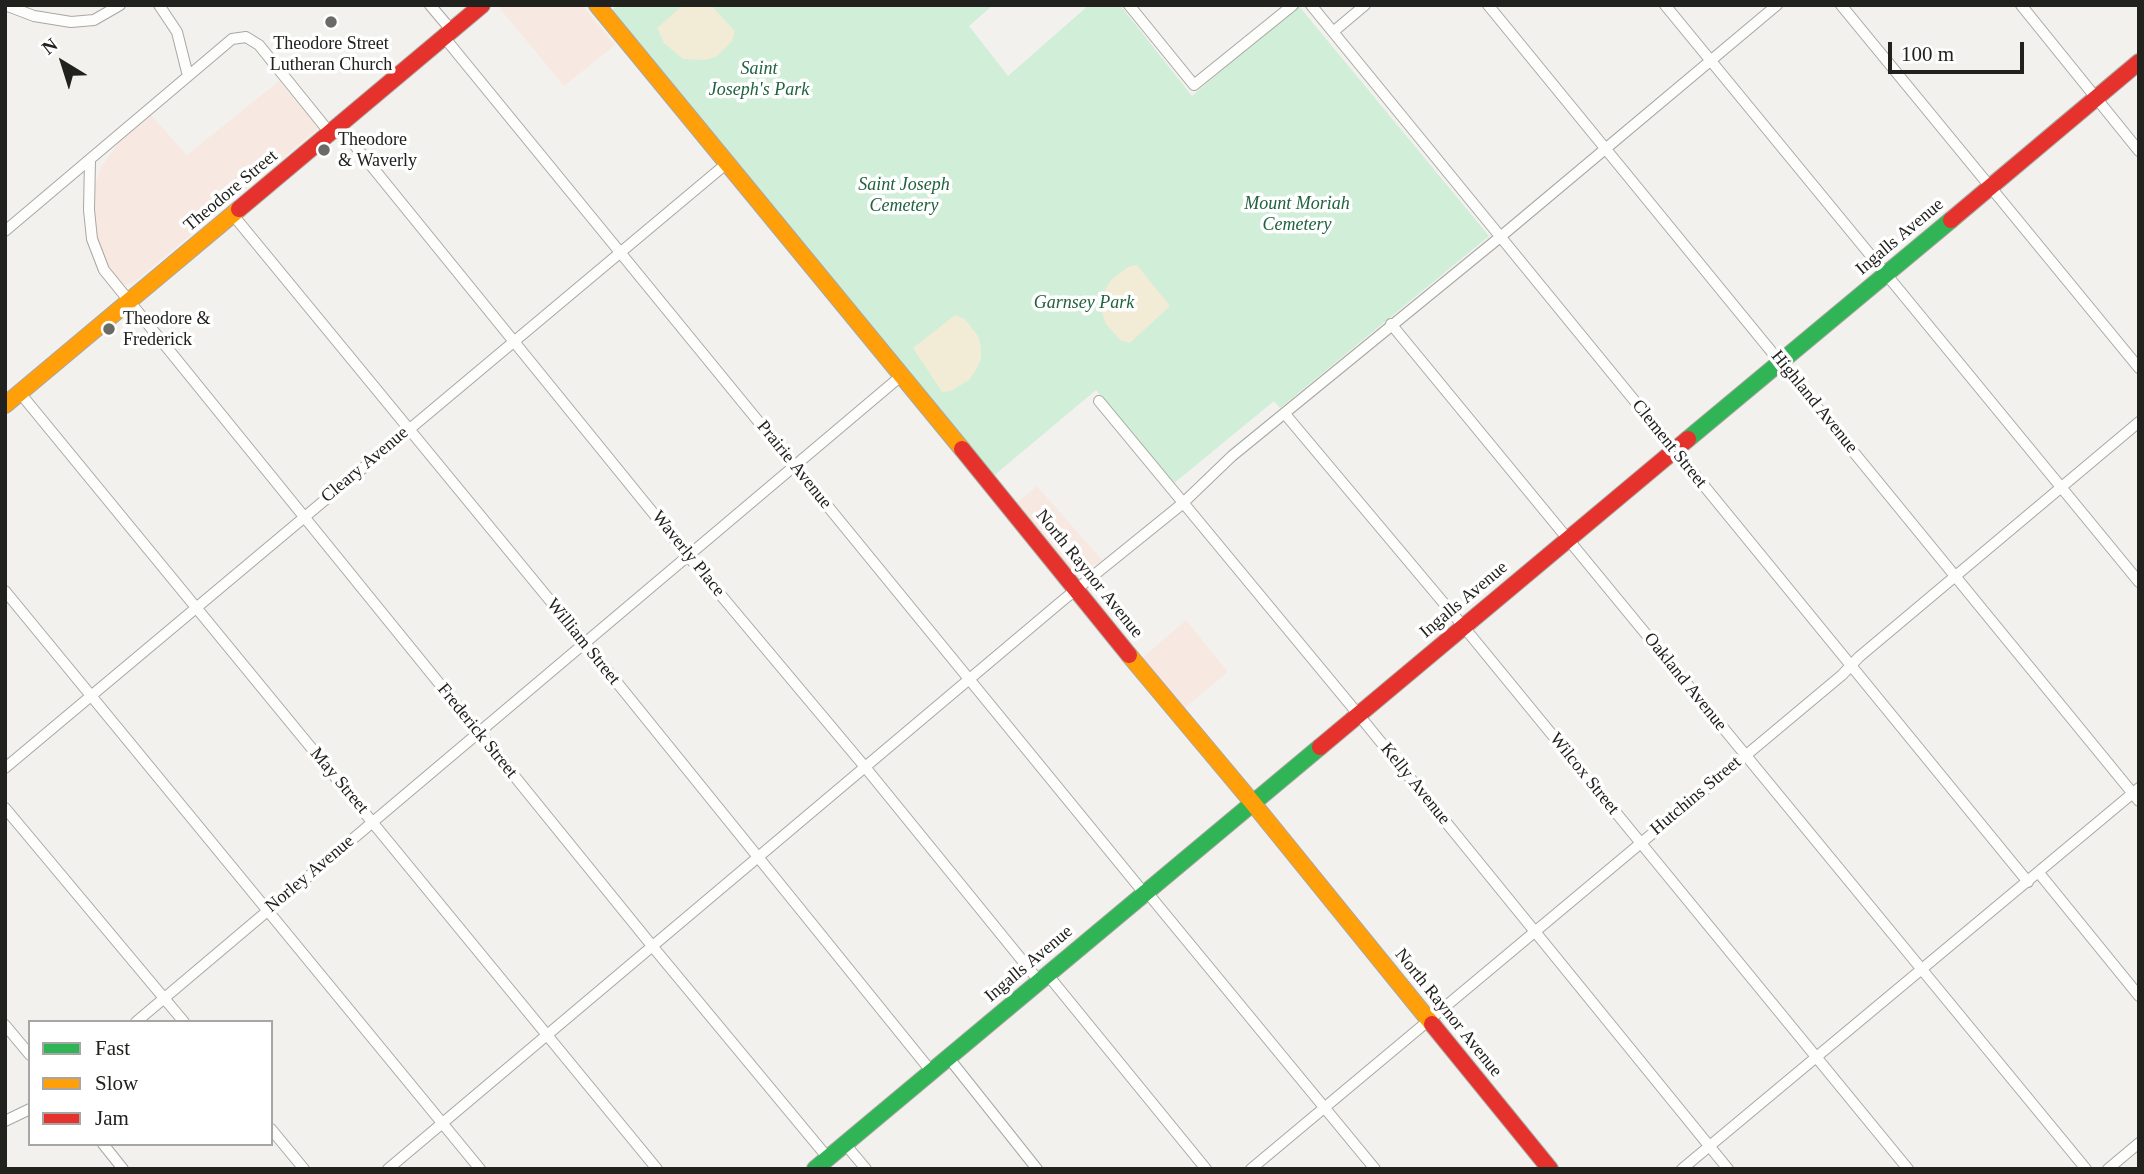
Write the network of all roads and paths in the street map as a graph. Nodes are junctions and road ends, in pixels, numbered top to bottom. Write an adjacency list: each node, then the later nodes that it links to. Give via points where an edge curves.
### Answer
1 (5, 5): 2 (street, via 71,22 94,20)
2 (120, 5)
3 (159, 5): 20 (street, via 177,33)
4 (430, 5): 17 (street, Prairie Avenue)
5 (482, 5): 17 (main road, Theodore Street)
6 (597, 5): 26 (main road, North Raynor Avenue)
7 (1129, 5): 8 (street, via 1194,85)
8 (1293, 5)
9 (1311, 5): 16 (street, Clement Street)
10 (1366, 5): 16 (street)
11 (1488, 5): 23 (street, Highland Avenue)
12 (1665, 5): 18 (street)
13 (1777, 5): 18 (street)
14 (1841, 5): 27 (street)
15 (2021, 5): 21 (street)
16 (1333, 32): 30 (street, Clement Street)
17 (448, 34): 22 (main road, Theodore Street); 31 (street, Prairie Avenue)
18 (1710, 61): 23 (street); 32 (street)
19 (2139, 62): 21 (main road, Ingalls Avenue)
20 (188, 76): 22 (street, Waverly Place, via 232,39 246,37 259,44); 25 (street)
21 (2096, 99): 24 (street); 27 (main road, Ingalls Avenue)
22 (335, 129): 28 (main road, Theodore Street); 35 (street, Waverly Place)
23 (1605, 150): 30 (street); 36 (street, Highland Avenue)
24 (2139, 151)
25 (90, 160): 29 (street); 33 (street, Frederick Street, via 92,239 104,270)
26 (726, 164): 31 (street, Cleary Avenue); 38 (main road, North Raynor Avenue)
27 (1991, 186): 32 (main road, Ingalls Avenue); 37 (street)
28 (233, 215): 33 (main road, Theodore Street); 44 (street, William Street)
29 (5, 231)
30 (1499, 238): 34 (street); 45 (street, Clement Street)
31 (621, 251): 35 (street, Cleary Avenue); 46 (street, Prairie Avenue)
32 (1886, 274): 36 (main road, Ingalls Avenue); 47 (street)
33 (128, 302): 39 (main road, Theodore Street); 49 (street, Frederick Street)
34 (1391, 324): 42 (street); 50 (street, Oakland Avenue)
35 (515, 340): 44 (street, Cleary Avenue); 51 (street, Waverly Place)
36 (1781, 361): 45 (main road, Ingalls Avenue); 52 (street, Highland Avenue)
37 (2139, 368)
38 (901, 376): 46 (street, Norley Avenue); 55 (main road, North Raynor Avenue)
39 (20, 393): 41 (main road, Theodore Street); 56 (street, May Street)
40 (1099, 401): 48 (street, Kelly Avenue)
41 (5, 405)
42 (1284, 414): 48 (street); 57 (street, Wilcox Street)
43 (2139, 422): 47 (street, Hutchins Street)
44 (409, 429): 49 (street, Cleary Avenue); 58 (street, William Street)
45 (1674, 450): 50 (main road, Ingalls Avenue); 59 (street, Clement Street)
46 (795, 466): 51 (street, Norley Avenue); 60 (street, Prairie Avenue)
47 (2061, 487): 52 (street, Hutchins Street); 53 (street)
48 (1182, 504): 55 (street); 62 (street, Kelly Avenue)
49 (304, 516): 56 (street, Cleary Avenue); 63 (street, Frederick Street)
50 (1568, 538): 57 (main road, Ingalls Avenue); 64 (street, Oakland Avenue)
51 (688, 556): 58 (street, Norley Avenue); 65 (street, Waverly Place)
52 (1956, 576): 59 (street, Hutchins Street); 67 (street, Highland Avenue)
53 (2139, 582)
54 (5, 592): 61 (street)
55 (1076, 592): 60 (street); 68 (main road, North Raynor Avenue)
56 (196, 607): 61 (street, Cleary Avenue); 70 (street, May Street)
57 (1463, 626): 62 (main road, Ingalls Avenue); 71 (street, Wilcox Street)
58 (585, 643): 63 (street, Norley Avenue); 72 (street, William Street)
59 (1851, 666): 64 (street, Hutchins Street); 74 (street, Clement Street)
60 (969, 679): 65 (street); 75 (street, Prairie Avenue)
61 (91, 696): 66 (street, Cleary Avenue); 76 (street)
62 (1358, 714): 68 (main road, Ingalls Avenue); 77 (street, Kelly Avenue)
63 (479, 732): 70 (street, Norley Avenue); 78 (street, Frederick Street)
64 (1745, 756): 71 (street, Hutchins Street); 79 (street, Oakland Avenue)
65 (865, 767): 72 (street); 80 (street, Waverly Place)
66 (5, 768)
67 (2137, 794): 73 (street)
68 (1252, 802): 75 (main road, Ingalls Avenue); 83 (main road, North Raynor Avenue)
69 (5, 808): 82 (street)
70 (373, 822): 76 (street, Norley Avenue); 87 (street, May Street)
71 (1640, 843): 77 (street, Hutchins Street); 90 (street, Wilcox Street)
72 (758, 858): 78 (street); 91 (street, William Street)
73 (2039, 873): 74 (street); 81 (street)
74 (2028, 882): 79 (street)
75 (1145, 892): 80 (main road, Ingalls Avenue); 92 (street, Prairie Avenue)
76 (266, 911): 82 (street, Norley Avenue); 95 (street)
77 (1534, 931): 83 (street, Hutchins Street); 100 (street, Kelly Avenue)
78 (653, 947): 87 (street); 101 (street, Frederick Street)
79 (1921, 970): 90 (street); 116 (street, Oakland Avenue)
80 (1043, 978): 89 (main road, Ingalls Avenue); 109 (street, Waverly Place)
81 (2139, 996)
82 (164, 998): 84 (street, Norley Avenue); 85 (street)
83 (1429, 1019): 92 (street, Hutchins Street); 112 (main road, North Raynor Avenue)
84 (138, 1020)
85 (182, 1020)
86 (5, 1025): 88 (street)
87 (548, 1034): 95 (street); 106 (street, May Street)
88 (28, 1053)
89 (948, 1057): 91 (main road, Ingalls Avenue); 108 (street)
90 (1816, 1058): 100 (street); 115 (street, Wilcox Street)
91 (931, 1071): 98 (main road, Ingalls Avenue)
92 (1324, 1107): 110 (street, Hutchins Street); 111 (street, Prairie Avenue)
93 (28, 1109): 94 (street)
94 (5, 1121)
95 (443, 1123): 104 (street); 105 (street)
96 (273, 1131): 103 (street)
97 (2139, 1143): 117 (street)
98 (845, 1144): 101 (main road, Ingalls Avenue); 107 (street)
99 (105, 1146): 102 (street)
100 (1709, 1146): 113 (street); 114 (street, Kelly Avenue)
101 (821, 1163)
102 (123, 1169)
103 (304, 1169)
104 (388, 1169)
105 (480, 1169)
106 (657, 1169)
107 (866, 1169)
108 (1037, 1169)
109 (1206, 1169)
110 (1251, 1169)
111 (1374, 1169)
112 (1550, 1169)
113 (1682, 1169)
114 (1727, 1169)
115 (1908, 1169)
116 (2086, 1169)
117 (2108, 1169)

